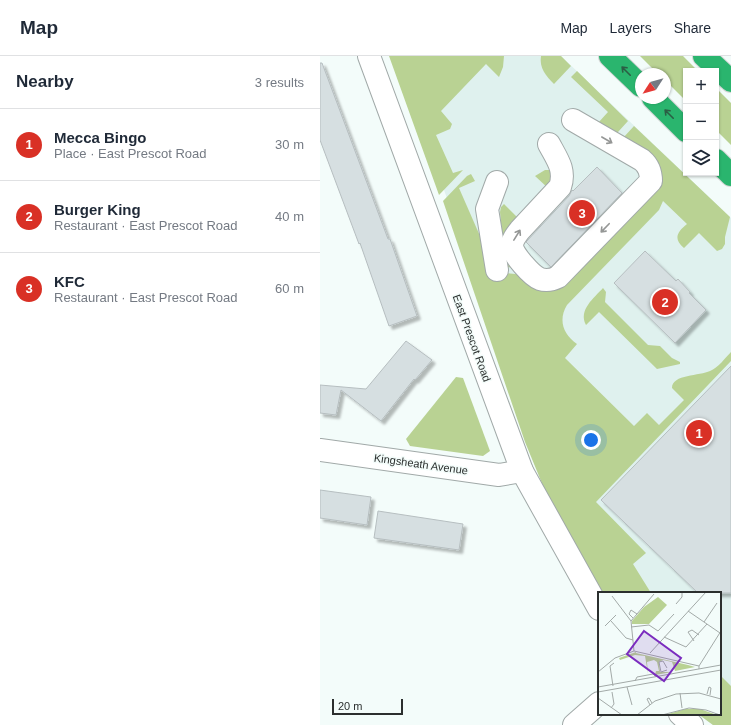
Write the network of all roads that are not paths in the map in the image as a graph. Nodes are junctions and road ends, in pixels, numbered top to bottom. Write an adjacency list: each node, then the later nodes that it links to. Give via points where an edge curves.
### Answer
1 (369, 56): 15 (street, East Prescot Road)
2 (610, 56): 4 (highway, one-way to 2)
3 (704, 56): 5 (highway)
4 (635, 80)
5 (731, 82)
6 (659, 104): 8 (highway, one-way to 6)
7 (573, 120): 9 (street, one-way to 9, via 642,160 650,170 651,181 558,277 544,280 537,278 520,260 512,245 520,230 560,187 563,179 560,165)
8 (683, 128)
9 (549, 144)
10 (719, 163): 11 (highway)
11 (731, 175)
12 (496, 182): 13 (street, via 487,209)
13 (497, 270)
14 (320, 450): 15 (street, Kingsheath Avenue, via 499,476)
15 (522, 471): 16 (street, East Prescot Road)
16 (598, 607)
17 (598, 704): 19 (street)
18 (681, 715): 20 (street)
19 (574, 725)
20 (692, 725)

